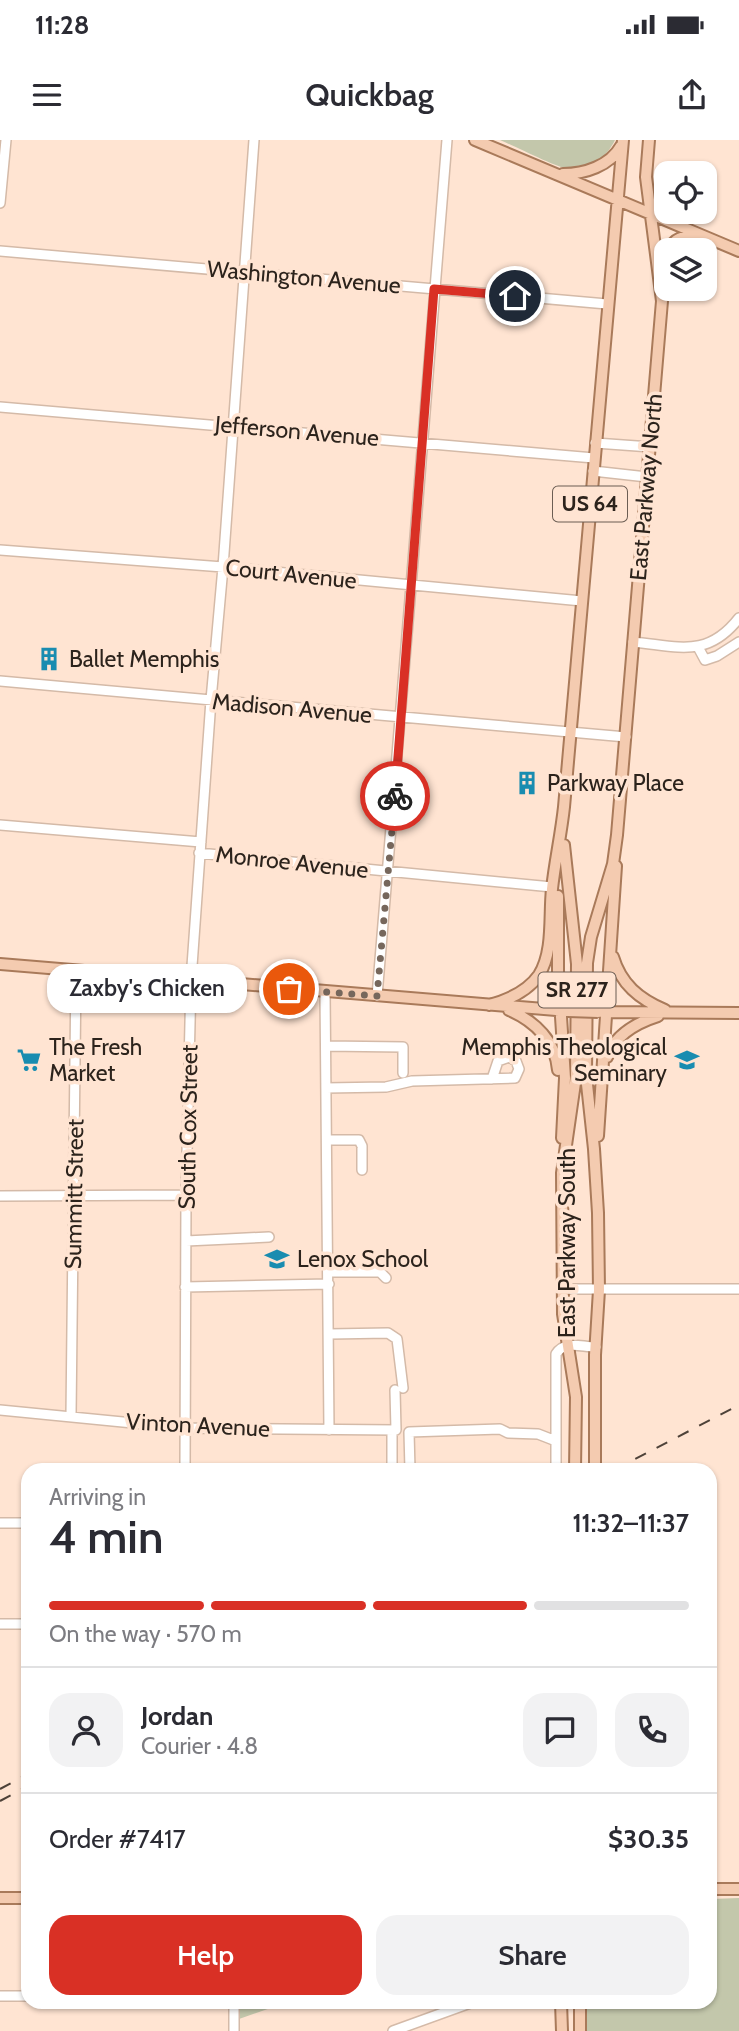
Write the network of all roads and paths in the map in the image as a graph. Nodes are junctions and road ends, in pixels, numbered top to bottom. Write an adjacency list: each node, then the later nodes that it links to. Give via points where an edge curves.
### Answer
1 (6, 140): 9 (street)
2 (254, 140): 16 (street, South Cox Street)
3 (447, 140): 17 (street)
4 (475, 140): 7 (main road)
5 (649, 140): 10 (main road, East Parkway North / US 64, via 646,177)
6 (623, 142): 7 (main road, via 611,158 583,173); 8 (main road, US 64)
7 (556, 174): 8 (main road)
8 (616, 200): 10 (main road); 19 (main road, US 64)
9 (0, 203)
10 (652, 216): 11 (main road); 12 (main road, East Parkway North / US 64)
11 (701, 236): 13 (main road); 15 (main road)
12 (655, 238)
13 (678, 238)
14 (0, 251): 16 (street, Washington Avenue)
15 (739, 251)
16 (243, 272): 17 (street, Washington Avenue); 21 (street, South Cox Street)
17 (434, 289): 19 (street, Washington Avenue); 22 (street)
18 (661, 301): 24 (main road, East Parkway North / US 64)
19 (607, 304): 23 (main road, US 64)
20 (0, 407): 21 (street, Jefferson Avenue)
21 (234, 425): 22 (street, Jefferson Avenue); 29 (street, South Cox Street)
22 (421, 441): 25 (street, Jefferson Avenue); 30 (street)
23 (595, 443): 24 (street); 25 (main road, US 64)
24 (651, 447): 27 (main road, East Parkway North / US 64)
25 (594, 458): 26 (main road, US 64)
26 (593, 471): 27 (street); 31 (main road, US 64)
27 (647, 477): 33 (main road, East Parkway North / US 64)
28 (0, 550): 29 (street, Court Avenue)
29 (223, 567): 30 (street, Court Avenue); 37 (street, South Cox Street)
30 (412, 586): 31 (street, Court Avenue); 38 (street)
31 (582, 601): 39 (main road, US 64)
32 (739, 618): 35 (street, via 708,646)
33 (633, 642): 35 (street); 40 (main road, East Parkway North / US 64)
34 (739, 642): 35 (street, via 705,660)
35 (698, 647)
36 (0, 681): 37 (street, Madison Avenue)
37 (211, 700): 38 (street, Madison Avenue); 45 (street, South Cox Street)
38 (401, 718): 39 (street, Madison Avenue); 46 (street)
39 (571, 732): 40 (street, Madison Avenue); 41 (main road, US 64)
40 (626, 737): 43 (main road, East Parkway North / US 64)
41 (564, 807): 44 (main road, US 64); 67 (main road, East Parkway South / SR 277, via 567,888 577,964 577,1049)
42 (0, 825): 45 (street, Monroe Avenue)
43 (617, 835): 48 (main road, US 64); 68 (main road, East Parkway South, via 588,950 586,1075)
44 (560, 844): 47 (main road, US 64); 55 (main road, via 557,926)
45 (200, 847): 46 (street, Monroe Avenue); 51 (street, South Cox Street)
46 (388, 871): 47 (street, Monroe Avenue); 53 (street)
47 (552, 887): 54 (main road, US 64, via 546,955 540,972 531,985)
48 (611, 950): 56 (main road, US 64); 57 (main road, via 624,982 637,995)
49 (0, 964): 50 (main road, US 64)
50 (76, 971): 51 (main road, US 64); 71 (street, Summitt Street)
51 (191, 980): 52 (main road, US 64); 69 (street, South Cox Street)
52 (325, 992): 53 (main road, US 64); 59 (street)
53 (377, 996): 54 (main road, US 64)
54 (494, 1006): 55 (main road, US 64); 64 (main road, via 519,1014 552,1045)
55 (564, 1011): 56 (main road, US 64, bridge); 64 (main road)
56 (602, 1012): 57 (main road); 60 (main road)
57 (671, 1013): 58 (main road); 60 (main road, via 648,1019 617,1038)
58 (739, 1013)
59 (326, 1046): 61 (street, via 403,1047); 63 (street)
60 (603, 1067): 68 (main road)
61 (403, 1073)
62 (492, 1079): 63 (street)
63 (326, 1088): 65 (street)
64 (561, 1122): 67 (main road)
65 (327, 1140): 66 (street, via 359,1140); 74 (street)
66 (362, 1170)
67 (562, 1172): 78 (main road, East Parkway South / SR 277)
68 (595, 1172): 80 (main road, East Parkway South)
69 (186, 1195): 71 (street); 73 (street, South Cox Street)
70 (0, 1196): 71 (street)
71 (74, 1196): 85 (street, Summitt Street)
72 (269, 1237): 73 (street)
73 (186, 1241): 77 (street, South Cox Street)
74 (329, 1272): 75 (street, via 380,1272); 76 (street)
75 (386, 1278)
76 (329, 1284): 77 (street); 81 (street)
77 (185, 1287): 86 (street, South Cox Street)
78 (563, 1289): 80 (street); 82 (main road, East Parkway South / SR 277)
79 (739, 1289): 80 (street)
80 (599, 1290): 83 (main road, East Parkway South)
81 (330, 1334): 87 (street); 88 (street, via 388,1333 397,1339 399,1389)
82 (566, 1344): 83 (street); 89 (street, via 556,1354); 94 (main road, East Parkway South / SR 277, via 576,1397)
83 (596, 1347): 95 (main road, East Parkway South)
84 (0, 1410): 85 (street, Vinton Avenue)
85 (71, 1416): 86 (street, Vinton Avenue)
86 (184, 1428): 87 (street, Vinton Avenue); 90 (street, South Cox Street)
87 (329, 1430): 88 (street, Vinton Avenue)
88 (394, 1430): 91 (street)
89 (556, 1441): 92 (street, via 500,1429 409,1432); 93 (street)
90 (185, 1463)
91 (392, 1463)
92 (410, 1463)
93 (556, 1463)
94 (575, 1463)
95 (595, 1463)
96 (0, 1523): 97 (street)
97 (21, 1523)
98 (0, 1623): 99 (street)
99 (21, 1624)
100 (717, 1889): 101 (main road)
101 (739, 1889)
102 (0, 1898): 103 (main road)
103 (21, 1898)
104 (0, 1996): 105 (street)
105 (21, 1996)
106 (234, 2009): 110 (street)
107 (453, 2009): 111 (street)
108 (561, 2009): 112 (main road)
109 (580, 2009): 113 (main road)
110 (234, 2031)
111 (393, 2031)
112 (562, 2031)
113 (580, 2031)

